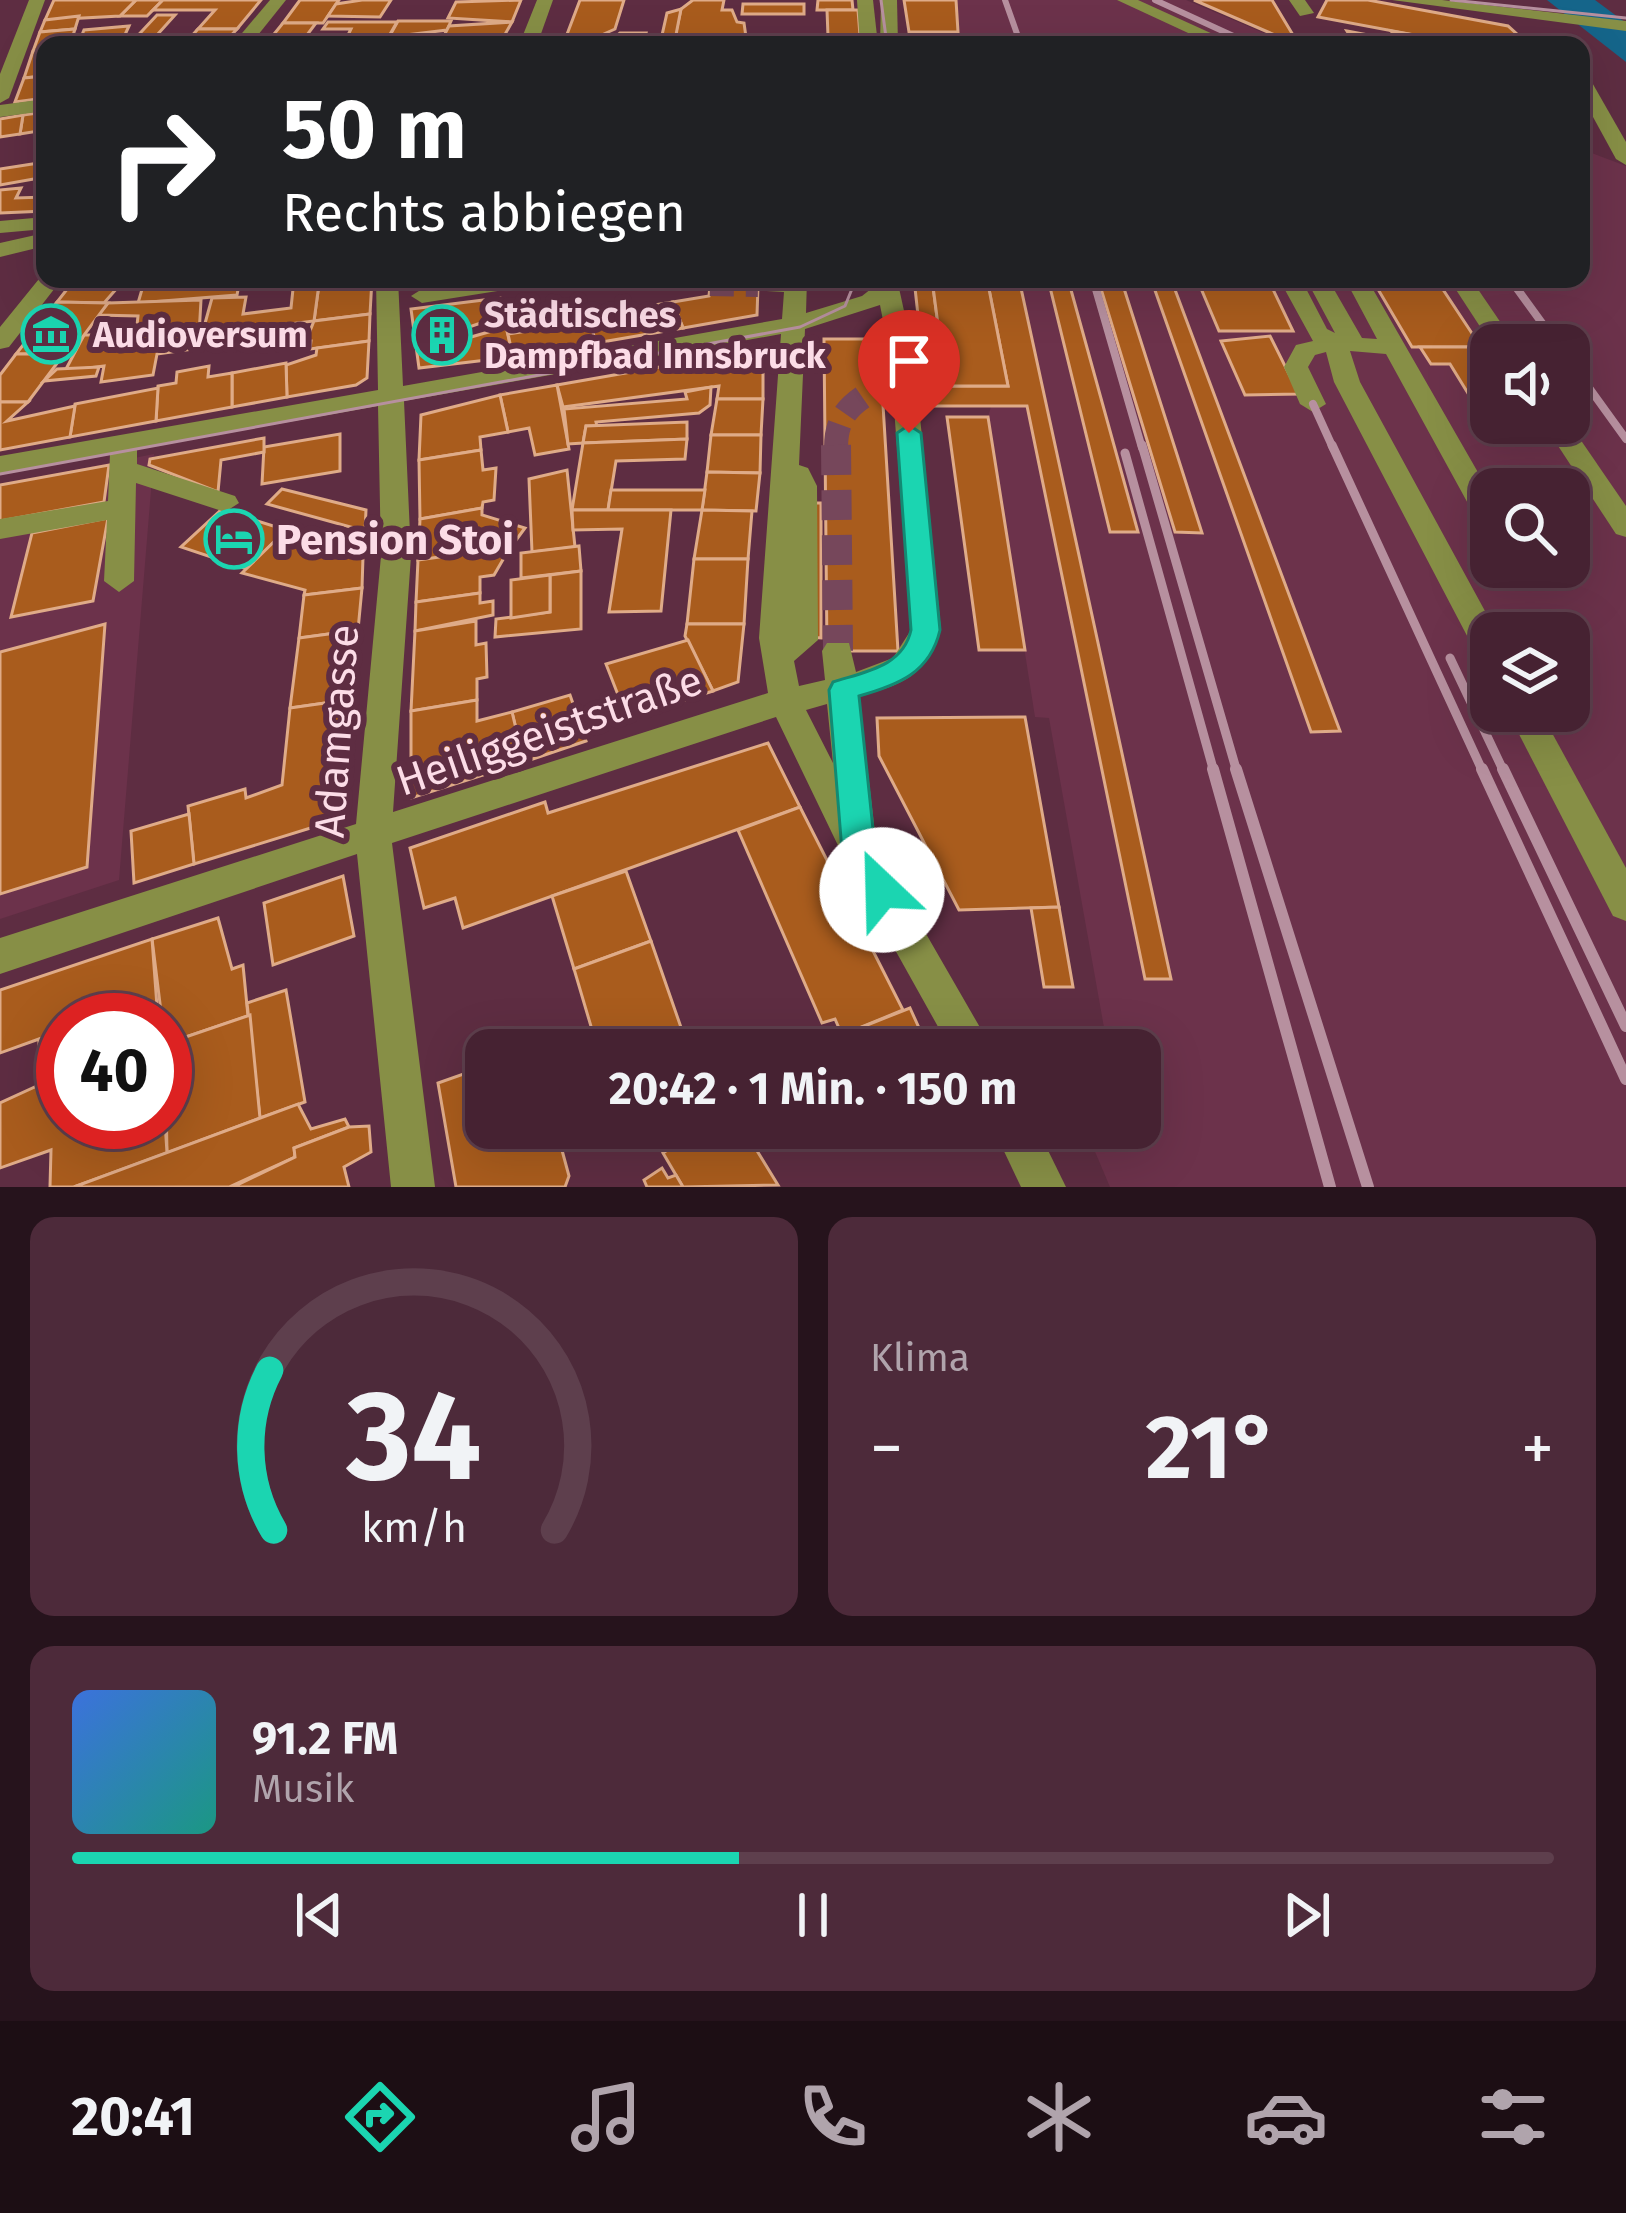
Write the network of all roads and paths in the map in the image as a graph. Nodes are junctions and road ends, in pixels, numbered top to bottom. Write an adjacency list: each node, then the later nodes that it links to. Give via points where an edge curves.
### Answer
1 (38, 0): 21 (street)
2 (278, 0): 15 (street)
3 (545, 0): 16 (street)
4 (865, 0): 17 (street)
5 (889, 0): 18 (street, via 899,25)
6 (1125, 0): 19 (street)
7 (1400, 0): 10 (street)
8 (1433, 0): 10 (street)
9 (1461, 0): 10 (street)
10 (1512, 7): 11 (street); 14 (street)
11 (1564, 16): 12 (street); 13 (street)
12 (1626, 16)
13 (1626, 26)
14 (1530, 32)
15 (248, 36)
16 (531, 36)
17 (868, 36)
18 (894, 36)
19 (1207, 36)
20 (1590, 95): 24 (street)
21 (0, 98)
22 (36, 106): 23 (street)
23 (0, 111)
24 (1626, 159)
25 (0, 227): 26 (street)
26 (36, 230)
27 (36, 231): 28 (street)
28 (0, 249)
29 (44, 288): 45 (street)
30 (387, 288): 48 (street, Adamgasse)
31 (472, 288): 40 (street)
32 (796, 288): 42 (street)
33 (853, 288): 41 (street)
34 (880, 288): 41 (street)
35 (887, 288): 44 (street, Heiliggeiststraße)
36 (1295, 288): 46 (street)
37 (1318, 288): 46 (street)
38 (1361, 288): 47 (street)
39 (1466, 288): 43 (street)
40 (422, 296)
41 (859, 306): 42 (street); 44 (street)
42 (796, 324): 48 (street); 62 (street, via 776,657)
43 (1490, 324)
44 (897, 332): 61 (street, Heiliggeiststraße, via 893,378 926,630 910,664)
45 (1, 340)
46 (1327, 342): 47 (street); 49 (street); 59 (street)
47 (1390, 343): 53 (street)
48 (391, 396): 51 (street); 64 (street, Adamgasse, via 396,556)
49 (1321, 404)
50 (1570, 444): 56 (street)
51 (123, 457): 52 (street); 54 (street); 55 (street)
52 (0, 465)
53 (1470, 483)
54 (225, 502)
55 (121, 508): 57 (street); 58 (street)
56 (1626, 527)
57 (0, 530)
58 (119, 581)
59 (1470, 612)
60 (838, 651): 61 (street)
61 (843, 690): 62 (street, Heiliggeiststraße); 65 (street)
62 (785, 701): 64 (street, Heiliggeiststraße); 65 (street)
63 (1534, 732): 66 (street)
64 (373, 837): 67 (street, Heiliggeiststraße); 70 (street, Adamgasse)
65 (859, 851): 68 (street)
66 (1626, 904)
67 (0, 956)
68 (961, 1029)
69 (1024, 1149): 71 (street)
70 (413, 1187)
71 (1043, 1187)

